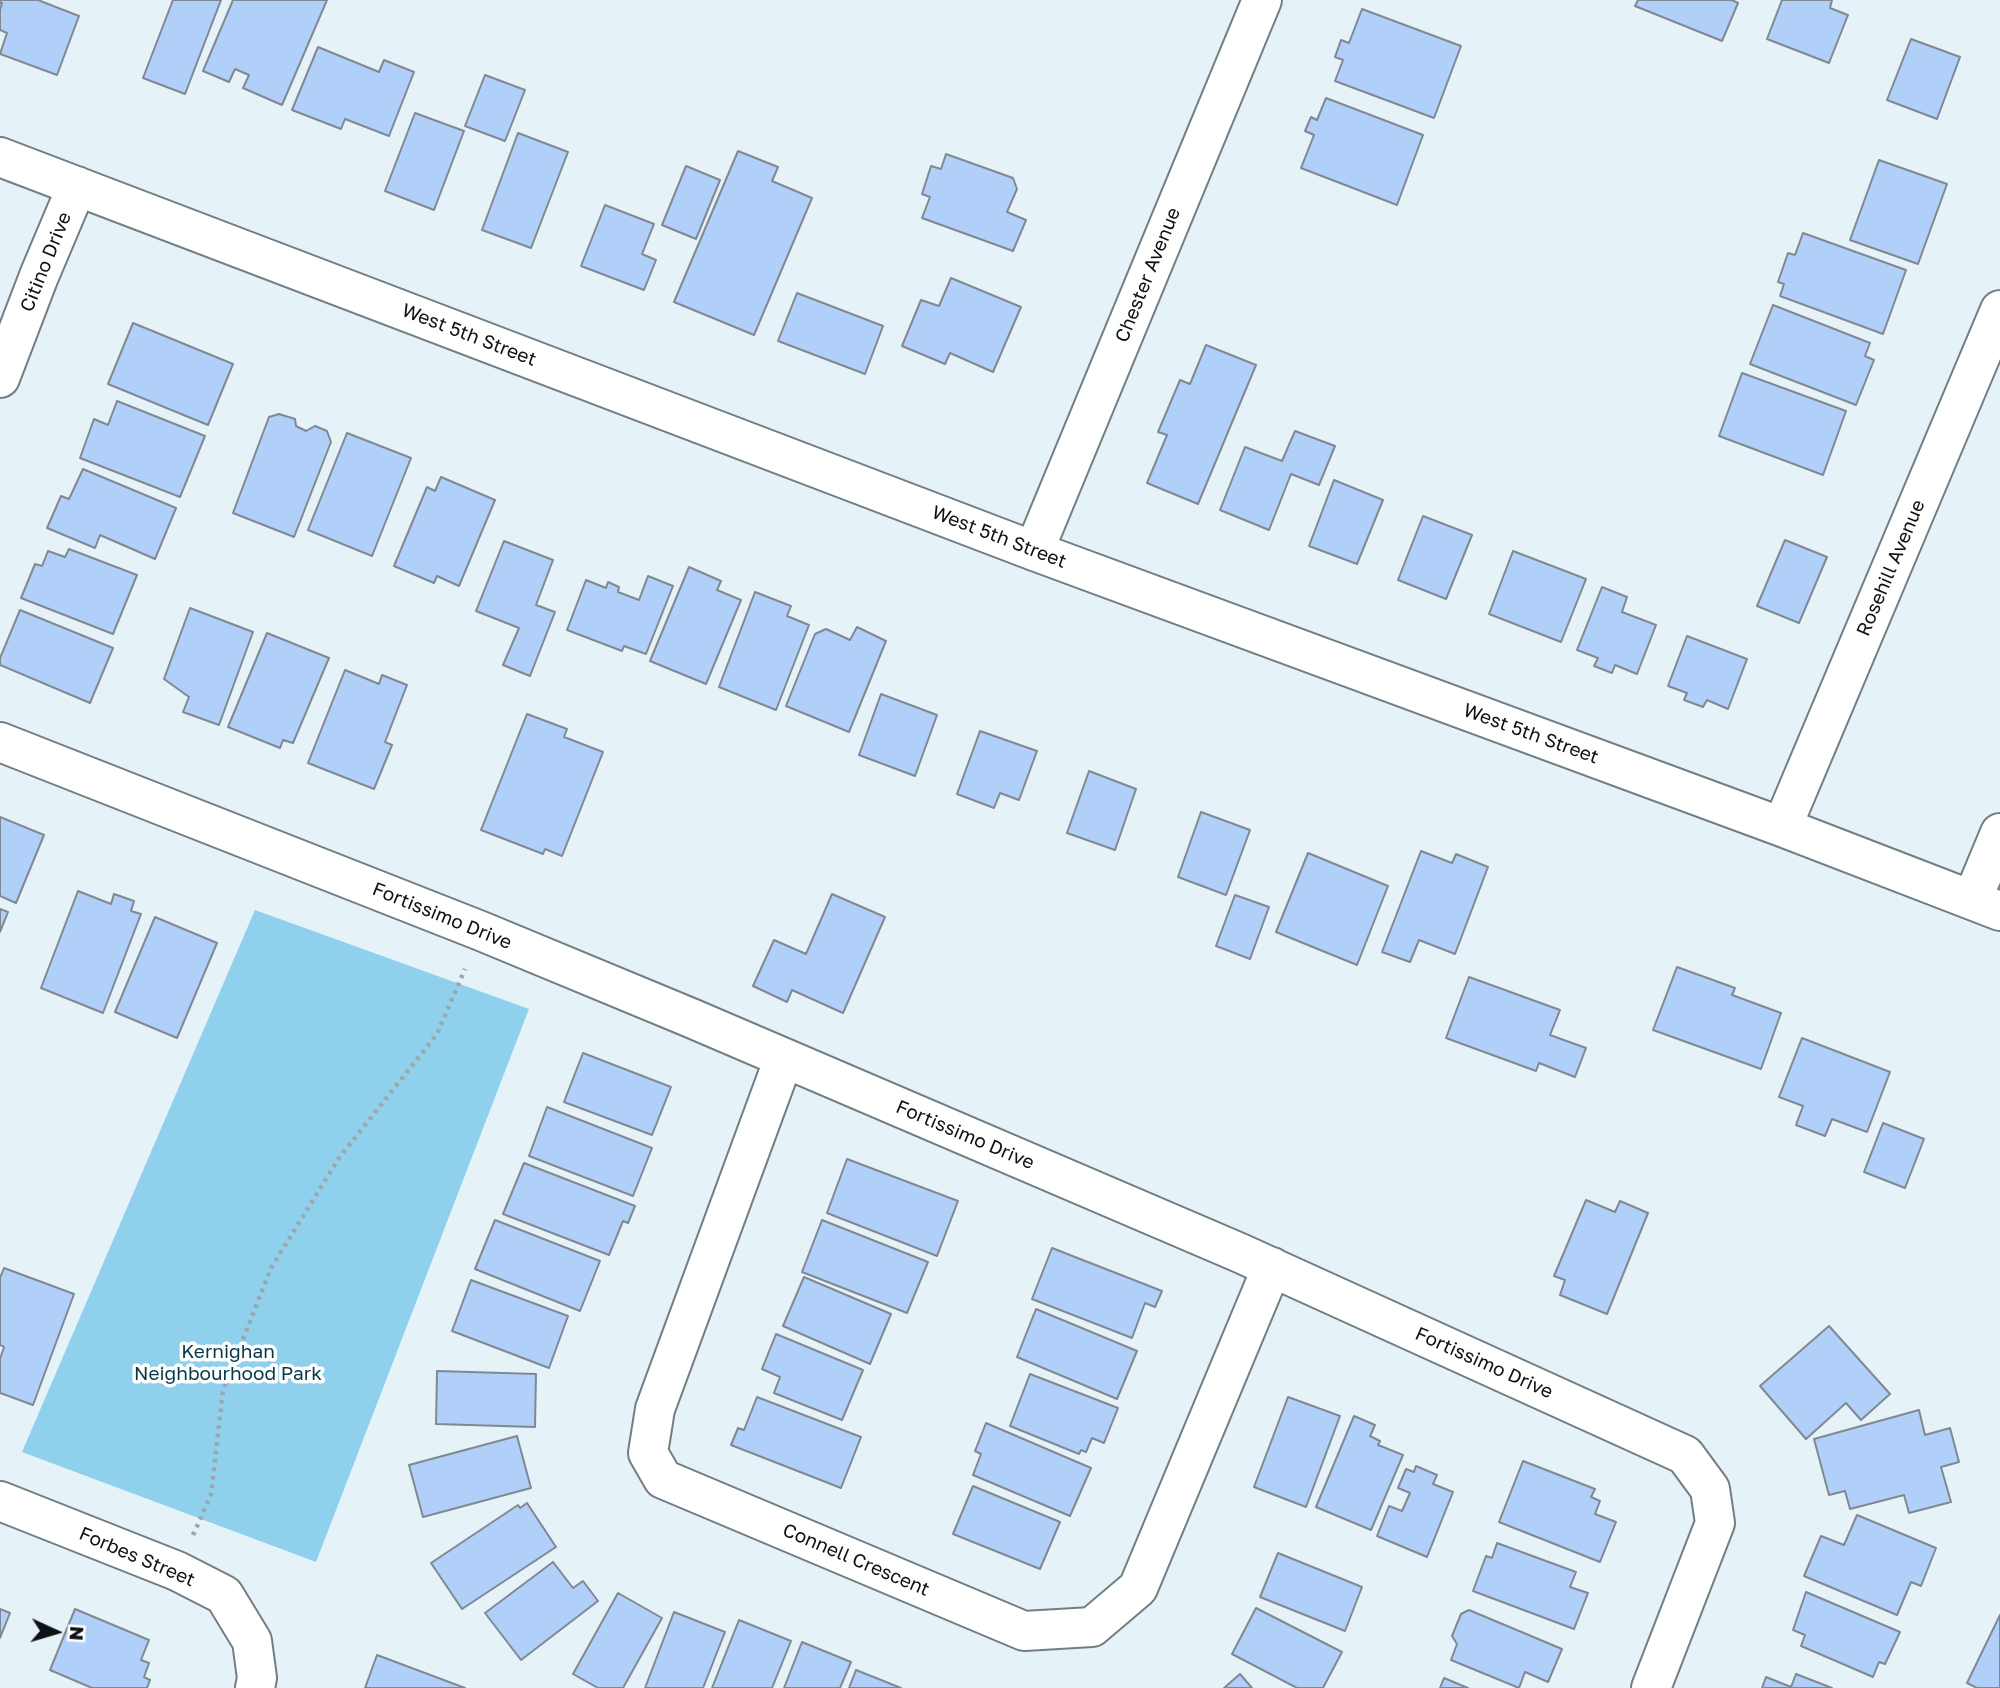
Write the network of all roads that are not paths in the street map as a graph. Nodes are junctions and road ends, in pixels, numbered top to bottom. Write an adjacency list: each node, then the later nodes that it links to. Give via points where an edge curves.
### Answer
1 (1262, 0): 6 (street, Chester Avenue)
2 (0, 157): 3 (street, West 5th Street)
3 (77, 186): 5 (street, Citino Drive); 6 (street, West 5th Street)
4 (2000, 310): 8 (street, Rosehill Avenue)
5 (0, 378)
6 (1034, 551): 8 (street, West 5th Street)
7 (0, 742): 11 (street, Fortissimo Drive, via 481,930)
8 (1782, 827): 10 (street, West 5th Street)
9 (2000, 833): 10 (street)
10 (1986, 906)
11 (785, 1058): 12 (street, Fortissimo Drive); 12 (street, Connell Crescent, via 655,1409 648,1453 663,1479 1024,1631 1092,1627 1138,1588)
12 (1272, 1267): 15 (street, Fortissimo Drive, via 1685,1455 1710,1489 1716,1523)
13 (0, 1501): 14 (street, Forbes Street, via 224,1595 252,1641)
14 (255, 1688)
15 (1651, 1688)

